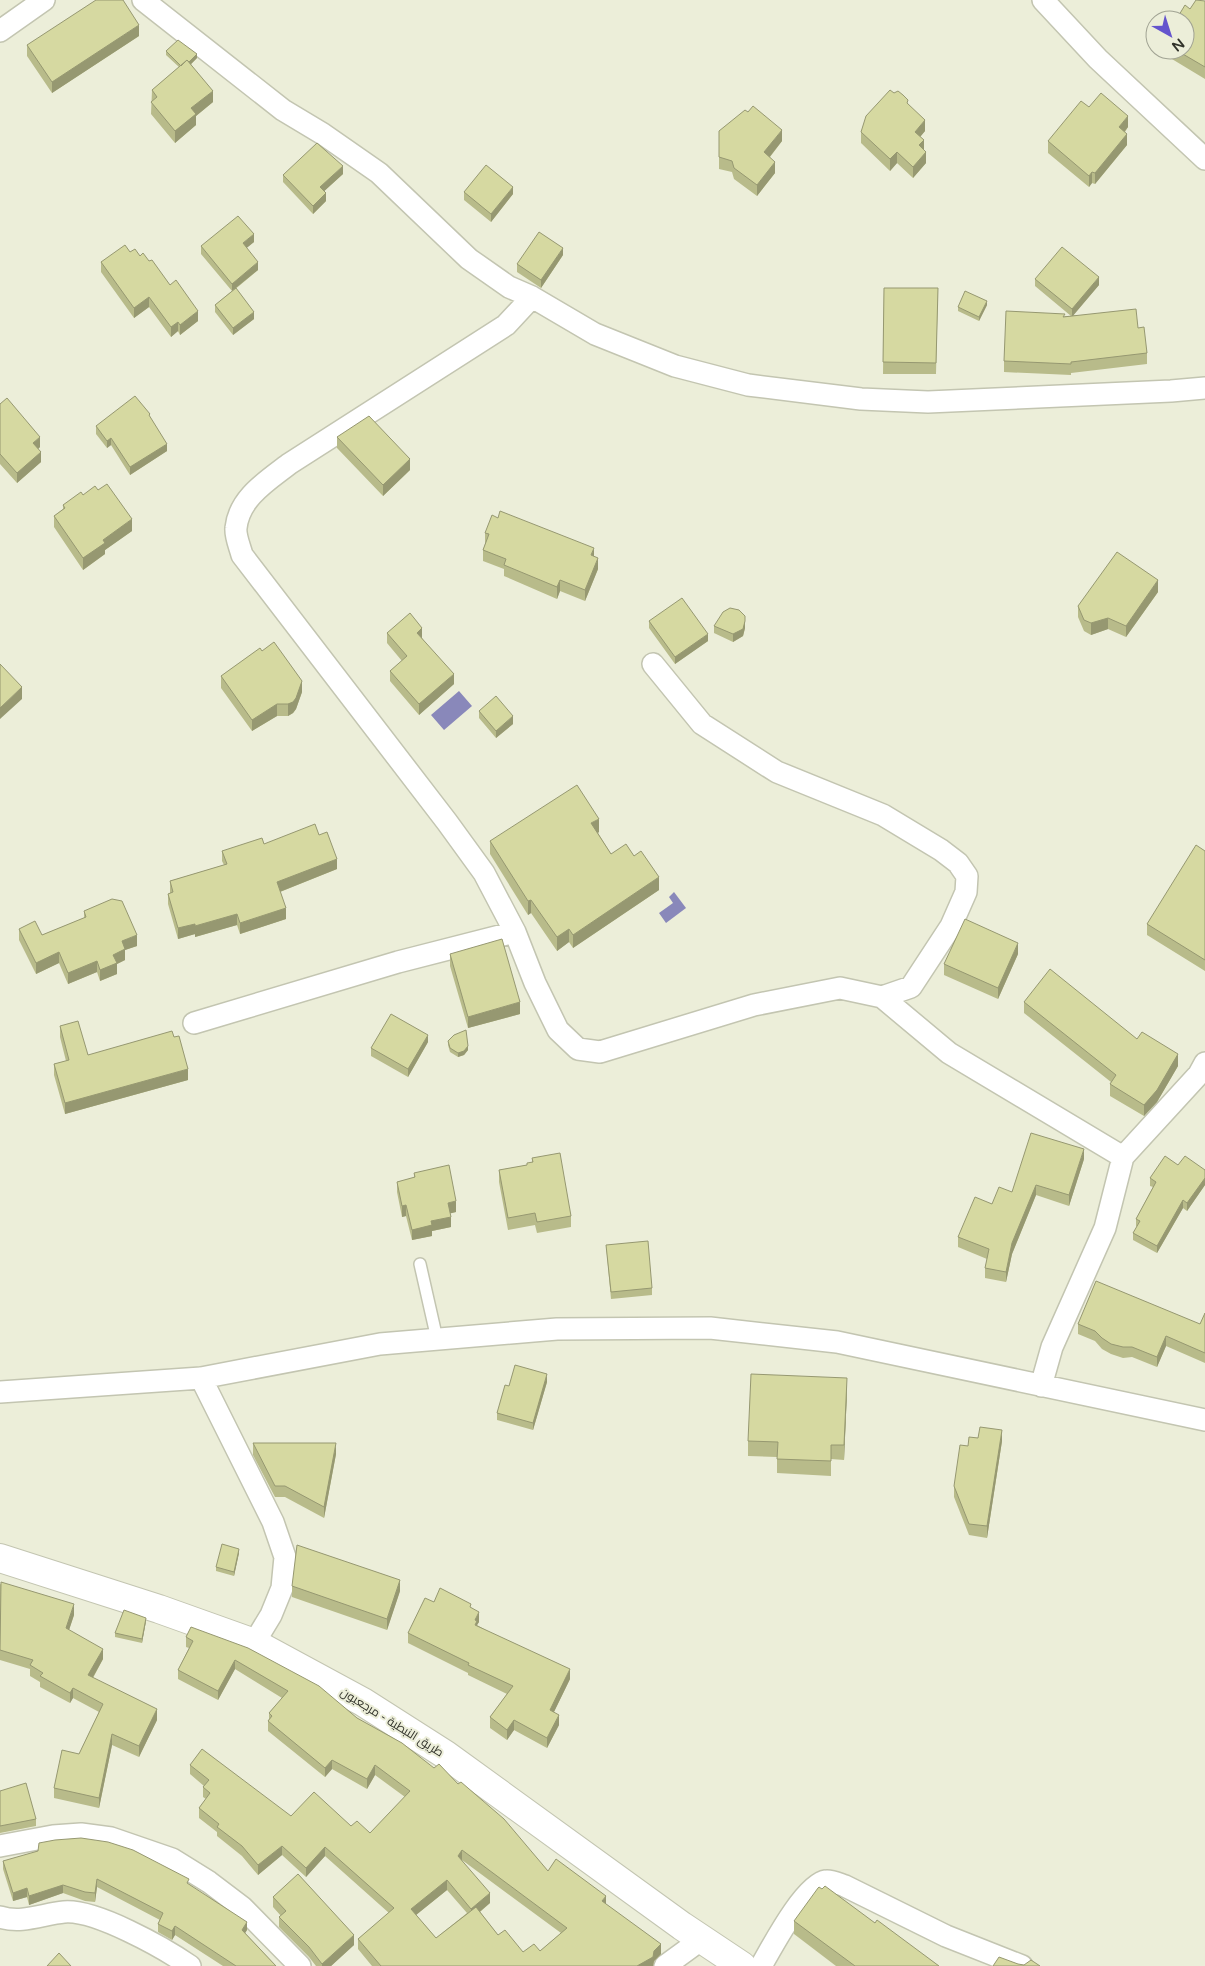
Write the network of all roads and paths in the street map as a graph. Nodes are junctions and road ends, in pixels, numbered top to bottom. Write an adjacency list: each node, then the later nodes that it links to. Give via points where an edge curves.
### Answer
1 (44, 0): 4 (street)
2 (143, 0): 6 (street, via 282,110 379,173 469,259 509,288)
3 (1043, 0): 5 (street, via 1098,59)
4 (0, 31)
5 (1205, 159)
6 (532, 297): 7 (street, via 595,334 675,366 748,385 861,399 928,402); 9 (street, via 506,325 289,464 259,487 242,506 236,530 242,555 458,836 484,873)
7 (1205, 388)
8 (653, 664): 10 (street, via 702,724 778,772 883,815 941,850 958,863 967,876 966,892 951,926 911,987)
9 (516, 932): 10 (street, via 535,983 558,1030 578,1049 600,1052 754,1005 840,988); 11 (street, via 398,962)
10 (882, 998): 13 (street, via 949,1053)
11 (194, 1023)
12 (1205, 1063): 13 (street, via 1199,1074)
13 (1123, 1157): 17 (street, via 1105,1228 1052,1347)
14 (420, 1264): 15 (lane)
15 (437, 1339): 16 (street, via 380,1344); 17 (street, via 557,1329 710,1328 837,1342)
16 (201, 1378): 18 (street); 21 (street, via 274,1522 285,1557 282,1588)
17 (1041, 1386): 19 (street)
18 (0, 1392)
19 (1205, 1420)
20 (0, 1558): 21 (main road, طريق النبطية - مرجعيون)
21 (254, 1643): 24 (main road, طريق النبطية - مرجعيون, via 363,1702 446,1755)
22 (0, 1846): 26 (street, via 81,1834 110,1838 172,1860 242,1907)
23 (0, 1917): 25 (street, via 18,1919 80,1913 170,1952)
24 (702, 1939): 27 (street); 28 (main road, طريق النبطية - مرجعيون)
25 (190, 1966)
26 (300, 1966)
27 (665, 1966)
28 (742, 1966)
29 (761, 1966): 30 (street, via 803,1898 815,1885 827,1880 946,1936)
30 (1022, 1966)

